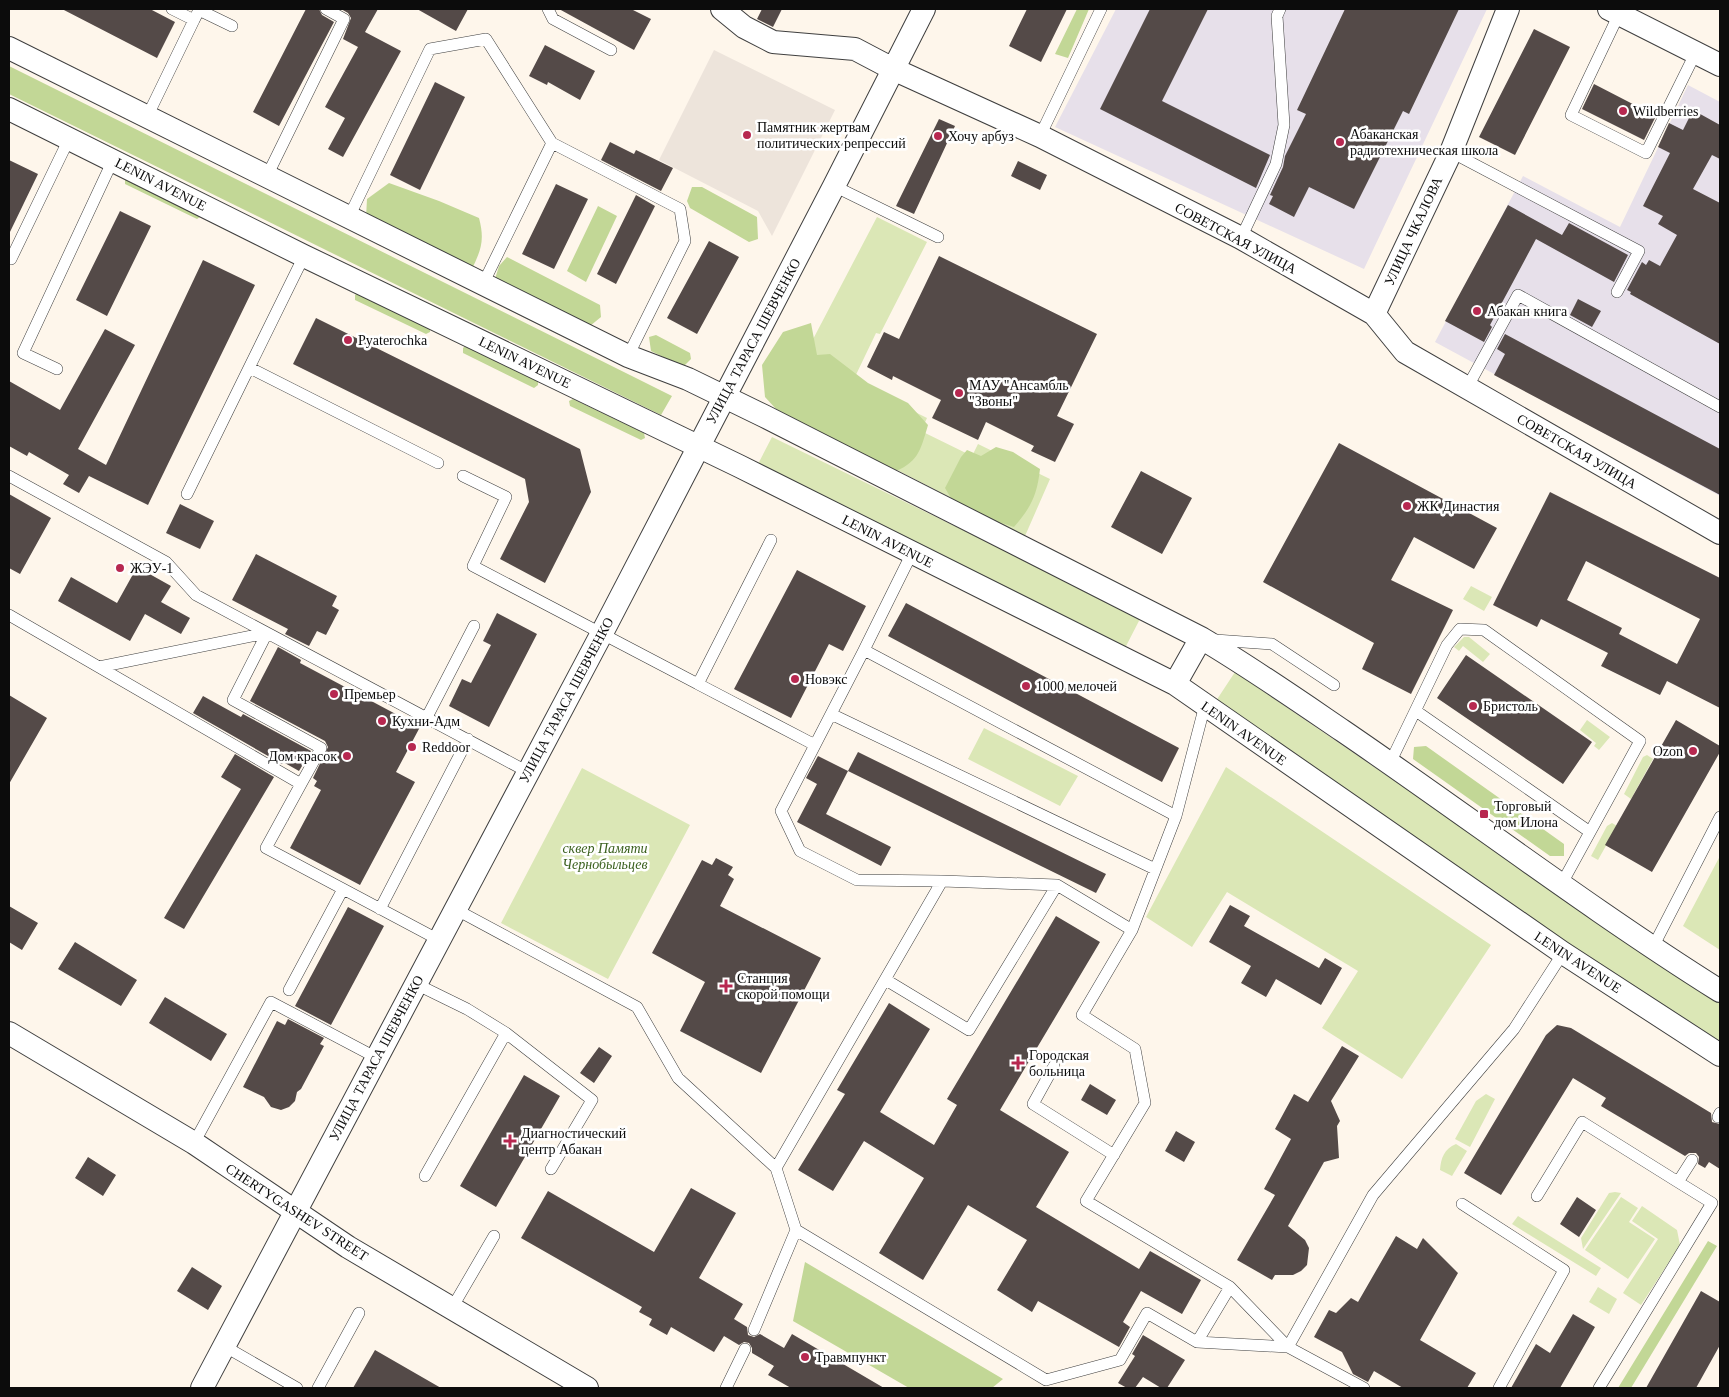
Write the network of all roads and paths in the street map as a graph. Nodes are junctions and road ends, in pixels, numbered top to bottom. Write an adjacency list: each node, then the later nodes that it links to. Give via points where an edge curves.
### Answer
1 (172, 9): 10 (lane)
2 (326, 9): 24 (lane, via 344,19)
3 (548, 9): 13 (lane, via 553,19)
4 (722, 9): 16 (street, СОВЕТСКАЯ УЛИЦА, via 744,28 773,42 855,49)
5 (924, 9): 16 (street, УЛИЦА ТАРАСА ШЕВЧЕНКО)
6 (1101, 9): 19 (lane)
7 (1280, 9): 28 (lane, via 1277,16 1284,125 1276,164)
8 (1508, 9): 22 (street, УЛИЦА ЧКАЛОВА)
9 (1614, 11): 14 (street); 14 (lane, via 1571,115 1646,153)
10 (194, 20): 11 (lane, via 199,10); 18 (lane)
11 (232, 26)
12 (9, 48): 18 (street)
13 (611, 50)
14 (1696, 52): 15 (street)
15 (1720, 65)
16 (893, 69): 19 (street, СОВЕТСКАЯ УЛИЦА); 25 (street, УЛИЦА ТАРАСА ШЕВЧЕНКО)
17 (9, 109): 20 (street, LENIN AVENUE)
18 (147, 117): 24 (street)
19 (1040, 136): 28 (street, СОВЕТСКАЯ УЛИЦА)
20 (69, 138): 23 (street, LENIN AVENUE); 30 (lane)
21 (552, 143): 26 (lane, via 486,39 430,50); 31 (lane); 34 (lane, via 680,209 685,240)
22 (1451, 152): 32 (lane, via 1639,251); 33 (street, УЛИЦА ЧКАЛОВА)
23 (113, 160): 29 (street, LENIN AVENUE); 36 (lane, via 23,353)
24 (267, 176): 26 (street)
25 (834, 186): 27 (lane); 38 (street, УЛИЦА ТАРАСА ШЕВЧЕНКО)
26 (349, 217): 31 (street)
27 (938, 237)
28 (1241, 238): 33 (street, СОВЕТСКАЯ УЛИЦА)
29 (304, 256): 35 (lane); 40 (street, LENIN AVENUE)
30 (11, 258)
31 (483, 284): 34 (street)
32 (1617, 292)
33 (1374, 314): 37 (street, СОВЕТСКАЯ УЛИЦА, via 1405,352)
34 (628, 356): 38 (street)
35 (250, 368): 41 (lane); 44 (lane)
36 (57, 369)
37 (1467, 388): 39 (lane, via 1518,295); 45 (street, СОВЕТСКАЯ УЛИЦА)
38 (723, 396): 40 (street, УЛИЦА ТАРАСА ШЕВЧЕНКО); 52 (street)
39 (1720, 407)
40 (697, 446): 47 (street, LENIN AVENUE); 51 (street, УЛИЦА ТАРАСА ШЕВЧЕНКО)
41 (438, 463)
42 (9, 476): 50 (lane, via 166,562 196,595)
43 (463, 476): 51 (lane, via 506,497 472,566)
44 (187, 494)
45 (1720, 533)
46 (771, 540): 55 (lane)
47 (912, 553): 53 (lane); 56 (street, LENIN AVENUE)
48 (9, 615): 54 (lane)
49 (474, 626): 61 (lane)
50 (267, 633): 54 (lane); 61 (lane); 66 (lane, via 233,700 321,748)
51 (602, 633): 55 (lane); 65 (street, УЛИЦА ТАРАСА ШЕВЧЕНКО)
52 (1201, 638): 56 (street); 57 (lane, via 1272,644); 64 (street, via 1242,662)
53 (864, 650): 60 (lane); 67 (lane)
54 (98, 667): 66 (lane)
55 (698, 684): 63 (lane)
56 (1175, 684): 58 (street, LENIN AVENUE)
57 (1334, 686)
58 (1205, 705): 67 (lane); 80 (street, LENIN AVENUE)
59 (1416, 711): 64 (lane); 69 (lane); 69 (lane, via 1447,645 1460,629 1484,630 1640,741)
60 (831, 714): 63 (lane); 70 (lane)
61 (427, 718): 62 (lane)
62 (468, 740): 65 (lane); 75 (lane)
63 (815, 745): 71 (lane, via 781,811 800,852 857,880)
64 (1390, 763): 73 (street)
65 (528, 772): 76 (street, УЛИЦА ТАРАСА ШЕВЧЕНКО)
66 (301, 784): 74 (lane, via 266,848)
67 (1176, 816): 70 (lane)
68 (1720, 817): 79 (lane)
69 (1590, 832): 73 (lane)
70 (1155, 869): 77 (lane)
71 (942, 880): 72 (lane); 81 (lane)
72 (1057, 885): 77 (lane); 81 (lane, via 969,1030)
73 (1561, 885): 79 (street)
74 (343, 889): 75 (lane); 83 (lane)
75 (380, 909): 78 (lane)
76 (455, 909): 78 (street, УЛИЦА ТАРАСА ШЕВЧЕНКО); 93 (lane, via 637,1007 678,1078)
77 (1132, 930): 91 (lane, via 1082,1015 1135,1049 1145,1103)
78 (439, 940): 82 (street, УЛИЦА ТАРАСА ШЕВЧЕНКО)
79 (1653, 947): 84 (street)
80 (1564, 953): 87 (street, LENIN AVENUE); 108 (lane, via 1514,1029 1373,1194)
81 (886, 980): 93 (lane)
82 (416, 984): 86 (lane); 88 (street, УЛИЦА ТАРАСА ШЕВЧЕНКО)
83 (289, 990)
84 (1720, 991)
85 (9, 1033): 90 (street, CHERTYGASHEV STREET)
86 (506, 1033): 94 (lane, via 592,1100); 95 (lane)
87 (1720, 1055)
88 (377, 1058): 90 (lane, via 271,1002); 99 (street, УЛИЦА ТАРАСА ШЕВЧЕНКО)
89 (1054, 1066): 91 (lane, via 1033,1104)
90 (194, 1143): 99 (street, CHERTYGASHEV STREET)
91 (1114, 1155): 102 (lane, via 1086,1201)
92 (1692, 1160): 96 (lane)
93 (776, 1168): 100 (lane)
94 (551, 1169)
95 (425, 1176)
96 (1678, 1182): 97 (lane, via 1582,1122); 117 (lane, via 1712,1203)
97 (1536, 1196)
98 (1462, 1204): 116 (lane, via 1564,1270)
99 (295, 1212): 103 (street, CHERTYGASHEV STREET); 107 (street, УЛИЦА ТАРАСА ШЕВЧЕНКО)
100 (796, 1230): 105 (lane); 106 (lane, via 1046,1380 1120,1360 1147,1313)
101 (494, 1236): 103 (lane)
102 (1230, 1286): 106 (lane); 108 (lane)
103 (452, 1308): 113 (street, CHERTYGASHEV STREET)
104 (359, 1313): 112 (lane)
105 (754, 1330)
106 (1197, 1342): 108 (lane)
107 (224, 1346): 110 (street, УЛИЦА ТАРАСА ШЕВЧЕНКО); 111 (lane)
108 (1288, 1348): 115 (lane)
109 (745, 1349): 114 (lane)
110 (202, 1388)
111 (297, 1388)
112 (318, 1388)
113 (588, 1388)
114 (726, 1388)
115 (1364, 1388)
116 (1499, 1388)
117 (1600, 1388)

